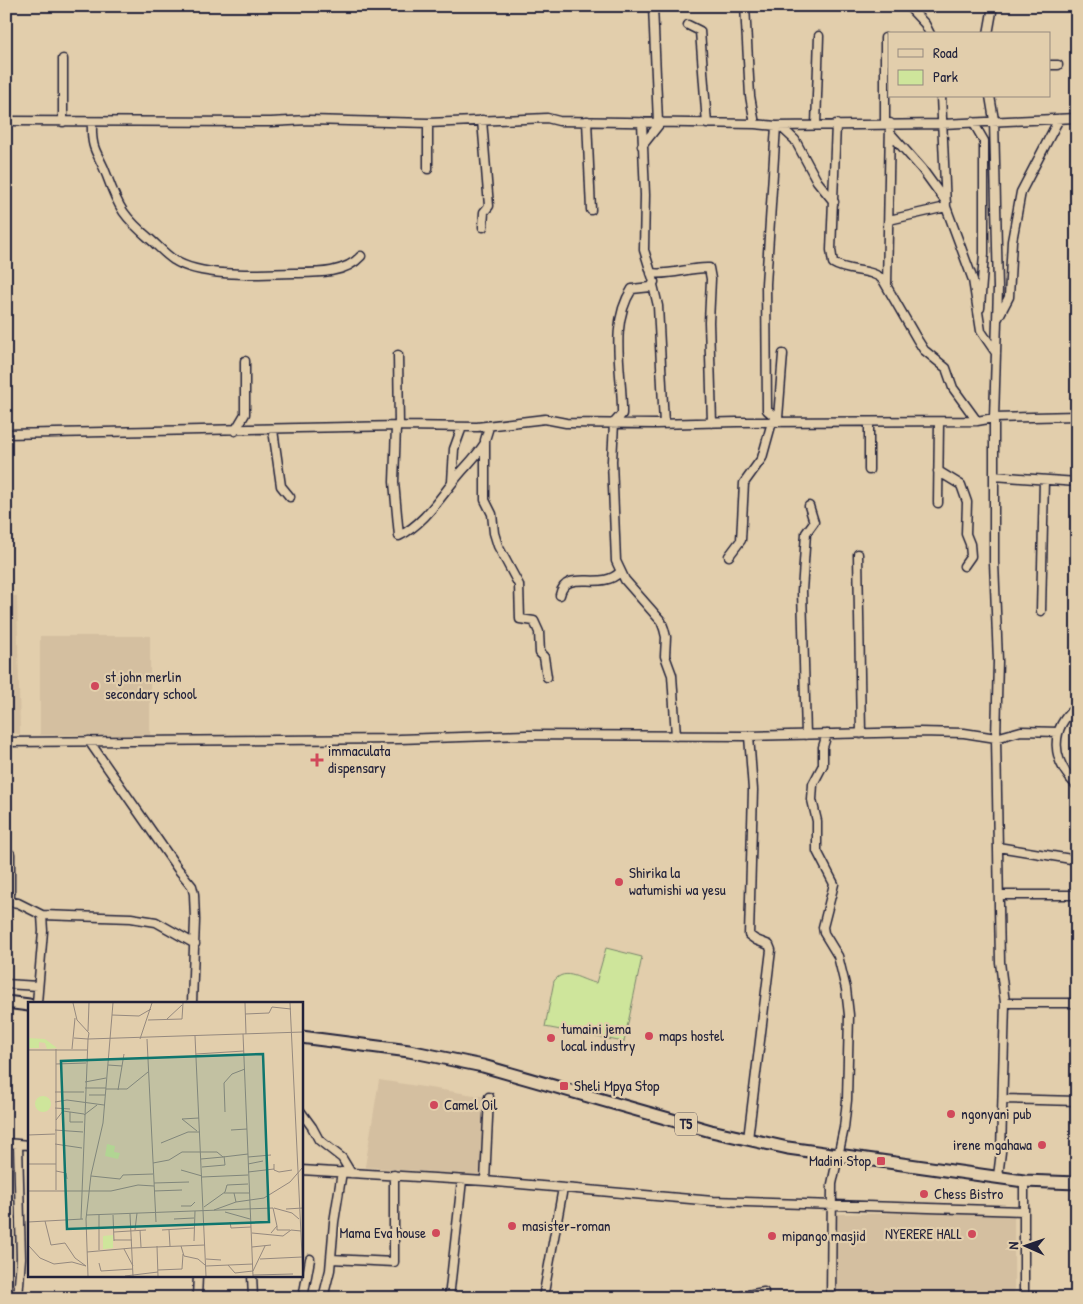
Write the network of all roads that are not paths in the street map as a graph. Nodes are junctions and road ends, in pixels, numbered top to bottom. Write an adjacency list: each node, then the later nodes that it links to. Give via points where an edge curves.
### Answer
1 (653, 6): 23 (street)
2 (745, 6): 29 (street, via 750,96)
3 (908, 6): 6 (street, via 926,24)
4 (993, 6): 7 (street)
5 (688, 25): 28 (street, via 700,31)
6 (929, 32)
7 (988, 32)
8 (818, 36): 32 (street)
9 (885, 38): 27 (street)
10 (63, 59): 21 (street)
11 (1050, 65): 12 (street)
12 (1058, 66)
13 (941, 98): 31 (street)
14 (990, 98): 18 (street)
15 (1059, 118): 16 (street); 18 (street); 46 (street, via 1021,192 1012,241 1009,297)
16 (1077, 118)
17 (482, 120): 20 (street, via 547,118); 26 (street); 41 (street, via 490,188)
18 (994, 120): 24 (street); 46 (street)
19 (6, 121): 21 (street)
20 (587, 121): 22 (street); 39 (street)
21 (63, 122): 25 (street)
22 (642, 122): 23 (street); 35 (street)
23 (659, 122): 28 (street); 35 (street)
24 (973, 122): 31 (street); 47 (street, via 984,140 984,254)
25 (92, 123): 26 (street, via 308,120); 42 (street, via 93,149 118,207 135,227 174,261 212,271 276,274 332,270 354,264)
26 (428, 123): 36 (street)
27 (888, 123): 30 (street); 31 (street); 34 (street)
28 (707, 124): 29 (street)
29 (755, 124): 33 (street)
30 (836, 124): 32 (street); 37 (street)
31 (942, 124): 38 (street)
32 (816, 125): 33 (street)
33 (778, 126): 37 (street, via 795,140 817,181); 54 (street, via 766,284 767,410)
34 (890, 133): 38 (street, via 922,169); 40 (street)
35 (641, 148): 43 (street, via 646,195 644,250)
36 (428, 169)
37 (834, 202): 45 (street, via 833,263 850,271 878,275)
38 (946, 204): 40 (street); 47 (street, via 973,280)
39 (591, 210)
40 (889, 220): 45 (street)
41 (483, 227)
42 (361, 256)
43 (651, 273): 44 (street); 58 (street, via 709,268)
44 (653, 285): 57 (street, via 632,289 623,306 618,355 622,414); 60 (street, via 658,306)
45 (887, 287): 55 (street, via 924,350 946,368 954,388)
46 (997, 320): 48 (street)
47 (979, 322): 48 (street)
48 (996, 353): 53 (street)
49 (783, 354): 54 (street)
50 (398, 355): 61 (street)
51 (245, 362): 65 (street, via 245,414)
52 (1077, 416): 53 (street)
53 (994, 418): 55 (street); 70 (street)
54 (777, 421): 58 (street); 59 (street); 78 (street, via 762,458 744,483 741,540)
55 (977, 421): 56 (street)
56 (939, 422): 59 (street); 69 (street)
57 (614, 423): 60 (street); 63 (street, via 566,423 545,419); 80 (street, via 614,548)
58 (712, 423): 60 (street)
59 (869, 423): 68 (street)
60 (664, 424)
61 (398, 426): 62 (street); 64 (street); 72 (street, via 394,482 399,536 416,526)
62 (462, 427): 63 (street); 72 (street, via 454,449)
63 (489, 427): 67 (street)
64 (273, 430): 65 (street); 74 (street, via 281,486)
65 (235, 431): 66 (street)
66 (6, 434)
67 (485, 443): 72 (street, via 474,461); 83 (street, via 485,500 492,514 494,534 520,585 520,619 534,621 537,626)
68 (870, 470)
69 (938, 471): 75 (street); 79 (street, via 961,485 967,502 966,534 970,556)
70 (994, 476): 71 (street); 91 (street, via 998,662)
71 (1044, 480): 73 (street); 82 (street)
72 (452, 482)
73 (1077, 482)
74 (290, 496)
75 (938, 503)
76 (809, 506): 88 (street, via 814,522 806,533 802,590)
77 (858, 554): 87 (street)
78 (729, 556)
79 (964, 566)
80 (620, 572): 81 (street, via 606,580 569,581 562,587); 89 (street, via 661,621 664,629 665,656 672,675)
81 (560, 595)
82 (1041, 611)
83 (547, 676)
84 (1077, 706): 85 (street, via 1067,714)
85 (1058, 732): 91 (street, via 1021,731); 94 (street, via 1057,754 1064,773)
86 (827, 734): 87 (street); 88 (street); 120 (street, via 823,764 812,788 817,851 834,884 824,933 838,956 849,1015 847,1100)
87 (861, 734): 91 (street, via 941,732)
88 (806, 735): 90 (street)
89 (676, 736): 90 (street); 92 (street)
90 (749, 736): 116 (street, via 753,790 749,935 769,945 771,950)
91 (996, 738): 95 (street)
92 (89, 741): 93 (street); 102 (street, via 192,886)
93 (6, 742)
94 (1077, 786)
95 (998, 847): 97 (street); 98 (street)
96 (10, 854): 100 (street)
97 (1077, 860)
98 (999, 895): 99 (street); 108 (street, via 1000,962)
99 (1077, 895)
100 (8, 901): 101 (street)
101 (42, 915): 102 (street, via 156,922); 104 (street)
102 (195, 944): 107 (street)
103 (6, 984): 104 (street)
104 (38, 986): 106 (street)
105 (6, 1002): 110 (highway)
106 (37, 1002)
107 (192, 1002)
108 (1005, 1003): 109 (street); 113 (street)
109 (1077, 1003)
110 (28, 1005)
111 (302, 1036): 116 (highway, T5, via 409,1051 483,1066)
112 (490, 1097): 128 (street)
113 (1003, 1099): 114 (street); 125 (street)
114 (1077, 1101)
115 (302, 1113): 123 (street, via 319,1140 342,1158)
116 (748, 1139): 120 (highway, T5)
117 (6, 1143): 118 (street)
118 (18, 1144): 119 (street); 138 (street, via 21,1258)
119 (28, 1145)
120 (837, 1156): 125 (highway, T5); 131 (street)
121 (302, 1170): 122 (street)
122 (342, 1172): 123 (street); 134 (street)
123 (351, 1172): 124 (street)
124 (394, 1175): 126 (street); 134 (street, via 394,1262)
125 (998, 1176): 127 (highway, T5)
126 (462, 1180): 128 (street); 143 (street)
127 (1024, 1180): 129 (highway, T5); 132 (street)
128 (485, 1181): 130 (street)
129 (1077, 1183)
130 (563, 1188): 131 (street, via 713,1201); 144 (street)
131 (832, 1206): 132 (street); 146 (street)
132 (1023, 1211): 147 (street)
133 (310, 1258): 141 (street)
134 (331, 1259): 142 (street)
135 (198, 1276): 139 (street)
136 (252, 1276): 140 (street)
137 (764, 1292): 145 (street)
138 (18, 1298)
139 (197, 1298)
140 (253, 1298)
141 (303, 1298)
142 (323, 1298)
143 (449, 1298)
144 (543, 1298)
145 (731, 1298)
146 (831, 1298)
147 (1024, 1298)

